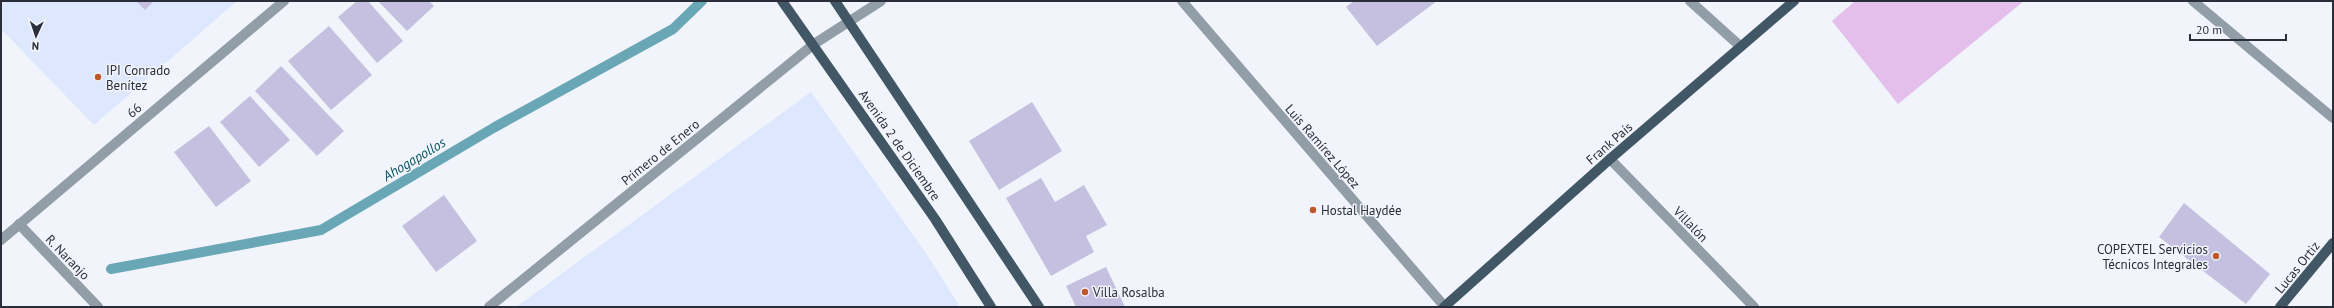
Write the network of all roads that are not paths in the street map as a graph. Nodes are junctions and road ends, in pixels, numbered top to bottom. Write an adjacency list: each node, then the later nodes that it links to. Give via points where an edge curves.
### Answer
1 (284, 1): 14 (street, 66)
2 (782, 1): 10 (main road, Avenida 2 de Diciembre)
3 (881, 1): 9 (street, Primero de Enero)
4 (1182, 1): 21 (street, Luis Ramírez López)
5 (1690, 1): 11 (street)
6 (1794, 1): 11 (main road, Frank País)
7 (2193, 1): 12 (street)
8 (836, 2): 9 (main road, Avenida 2 de Diciembre)
9 (851, 22): 10 (street, Primero de Enero); 20 (main road, Avenida 2 de Diciembre)
10 (814, 44): 18 (street, Primero de Enero); 19 (main road, Avenida 2 de Diciembre, via 935,219)
11 (1740, 46): 13 (main road, Frank País)
12 (2333, 118)
13 (1610, 159): 21 (main road, Frank País); 22 (street, Villalón)
14 (18, 224): 15 (street, 66); 17 (street, R. Naranjo)
15 (1, 240)
16 (2333, 243): 23 (main road, Lucas Ortiz)
17 (98, 307)
18 (489, 307)
19 (991, 307)
20 (1039, 307)
21 (1445, 307)
22 (1754, 307)
23 (2280, 307)

